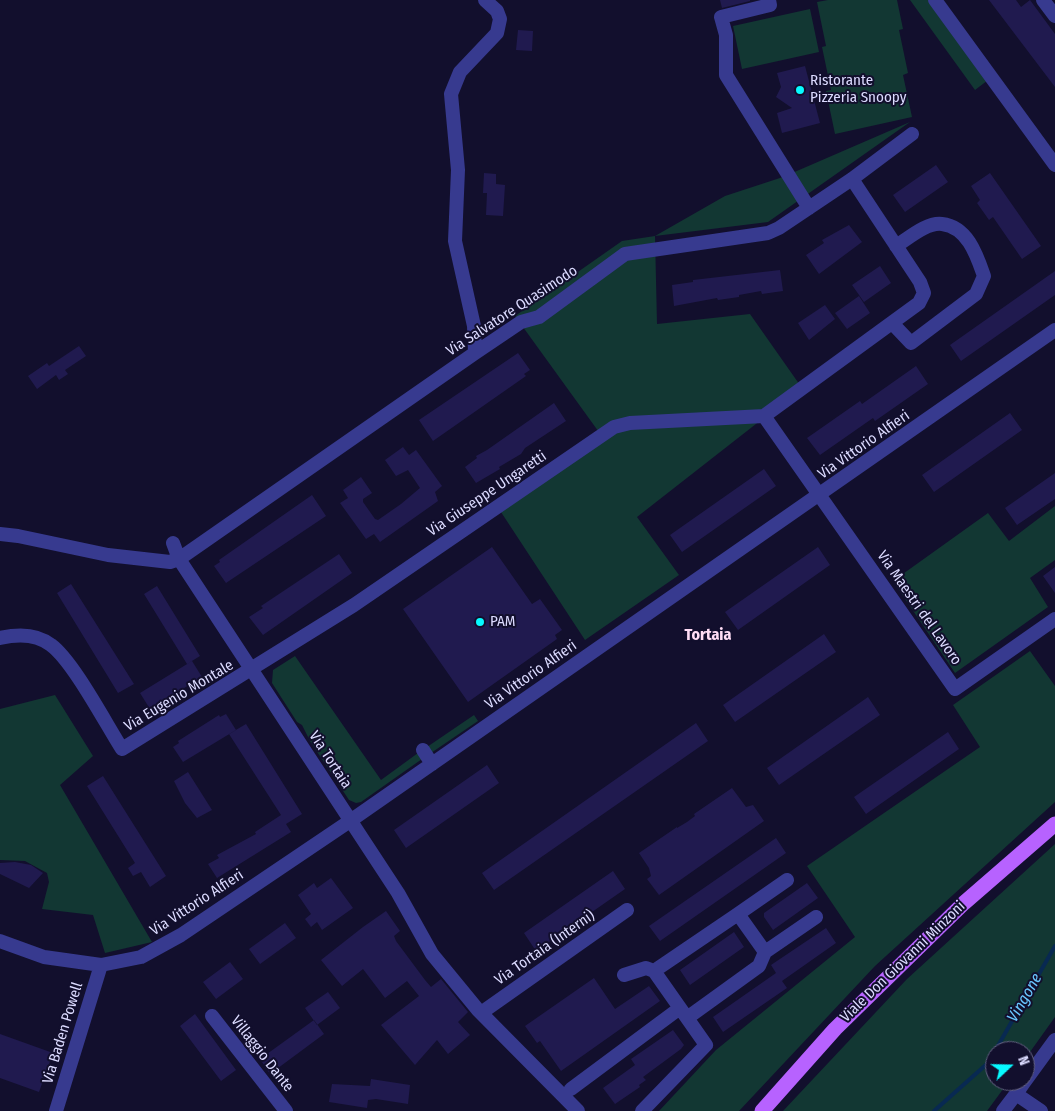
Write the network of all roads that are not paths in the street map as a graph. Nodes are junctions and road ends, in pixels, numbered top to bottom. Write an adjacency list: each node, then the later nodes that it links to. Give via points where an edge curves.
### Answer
1 (484, 0): 13 (street, via 497,11 497,33 460,72 451,94 458,170 455,241 474,326)
2 (770, 0): 9 (street, via 770,4 720,17 726,35 726,75)
3 (935, 0): 7 (street)
4 (1043, 0): 5 (street)
5 (1055, 16)
6 (912, 134): 8 (street, Via Salvatore Quasimodo)
7 (1055, 166)
8 (852, 179): 9 (street, Via Salvatore Quasimodo); 10 (street)
9 (809, 208): 13 (street, Via Salvatore Quasimodo, via 768,233 626,254 539,317 522,322)
10 (896, 246): 11 (street, via 924,293 919,303); 11 (street, via 924,228 942,224 957,230 975,248 984,276 976,294 911,343)
11 (892, 323): 14 (street)
12 (1055, 330): 15 (street, Via Vittorio Alfieri)
13 (475, 353): 18 (street, Via Salvatore Quasimodo)
14 (764, 416): 15 (street); 21 (street, Via Giuseppe Ungaretti, via 630,423 614,427 335,624)
15 (820, 496): 19 (street, Via Maestri del Lavoro, via 955,689); 23 (street, Via Vittorio Alfieri)
16 (0, 534): 18 (street, via 108,555 170,562)
17 (174, 543): 18 (street, Via Tortaia)
18 (179, 559): 21 (street, Via Tortaia)
19 (1055, 619)
20 (0, 638): 21 (street, Via Eugenio Montale, via 33,636 51,645 66,660 122,749)
21 (252, 670): 24 (street, Via Tortaia)
22 (423, 750): 23 (street)
23 (432, 764): 24 (street, Via Vittorio Alfieri)
24 (350, 821): 32 (street, Via Vittorio Alfieri, via 181,935 141,957); 36 (street, Via Tortaia, via 398,893 432,954)
25 (1055, 824): 47 (main road, Viale Don Giovanni Minzoni, via 964,903 834,1029)
26 (787, 880): 28 (street)
27 (627, 910): 36 (street, Via Tortaia (Interni))
28 (738, 914): 31 (street); 33 (street)
29 (816, 917): 31 (street)
30 (0, 941): 32 (street, Via Vittorio Alfieri, via 44,957)
31 (765, 952): 35 (street, via 759,966)
32 (101, 965): 43 (street, Via Baden Powell)
33 (654, 971): 34 (street, via 646,968); 35 (street)
34 (624, 975)
35 (684, 1012): 40 (street); 46 (street, via 706,1045)
36 (482, 1013): 45 (street, Via Tortaia)
37 (212, 1016): 44 (street, Villaggio Dante)
38 (1055, 1040): 39 (street)
39 (1035, 1067)
40 (571, 1089)
41 (1018, 1091): 42 (street)
42 (1016, 1094): 48 (street); 49 (street)
43 (56, 1111)
44 (286, 1111)
45 (578, 1111)
46 (642, 1111)
47 (762, 1111)
48 (1003, 1111)
49 (1041, 1111)

